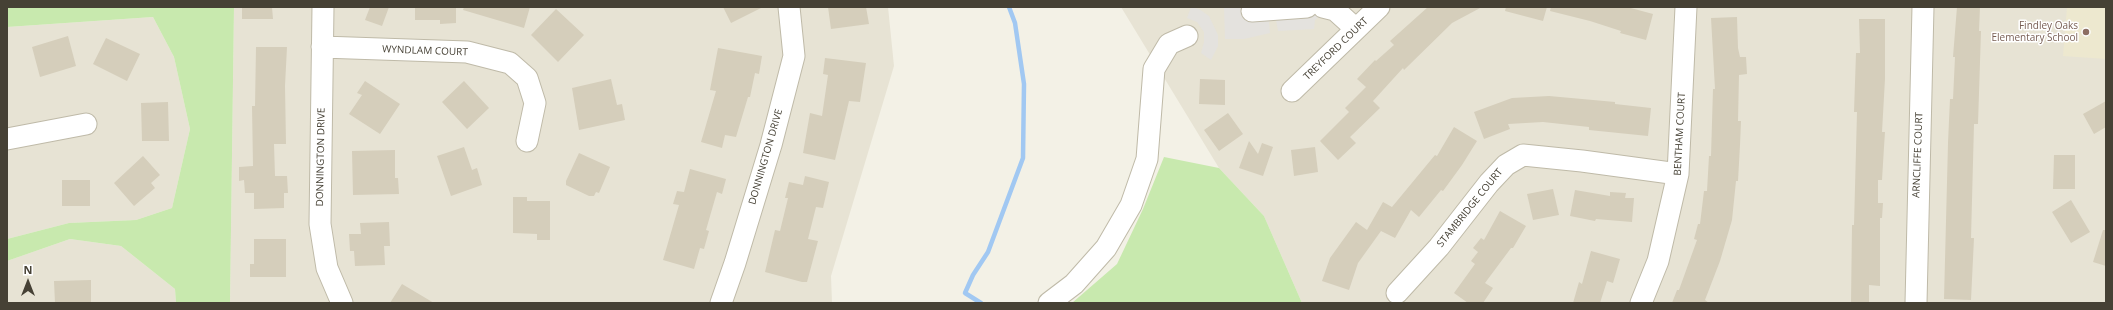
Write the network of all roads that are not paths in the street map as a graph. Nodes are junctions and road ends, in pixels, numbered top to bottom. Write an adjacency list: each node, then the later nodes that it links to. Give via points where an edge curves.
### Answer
1 (323, 7): 11 (street, DONNINGTON DRIVE)
2 (789, 7): 19 (street, DONNINGTON DRIVE, via 794,56 763,172)
3 (1307, 7): 8 (street)
4 (1323, 7): 9 (street, via 1335,10)
5 (1379, 7): 9 (street, TREYFORD COURT)
6 (1686, 7): 16 (street, BENTHAM COURT)
7 (1923, 7): 22 (street, ARNCLIFFE COURT)
8 (1252, 11)
9 (1356, 29): 12 (street, TREYFORD COURT)
10 (1187, 36): 20 (street, via 1169,44 1154,69 1147,160 1131,205 1106,248 1074,284)
11 (322, 47): 15 (street, WYNDLAM COURT, via 467,52 510,62 527,78 535,103); 18 (street, DONNINGTON DRIVE, via 320,224 327,268)
12 (1292, 91)
13 (86, 124): 14 (street)
14 (7, 139)
15 (527, 141)
16 (1678, 174): 17 (street, STAMBRIDGE COURT, via 1523,156 1506,165 1488,183 1439,247); 21 (street, BENTHAM COURT, via 1658,261)
17 (1397, 293)
18 (342, 303)
19 (721, 303)
20 (1049, 303)
21 (1641, 303)
22 (1916, 303)

